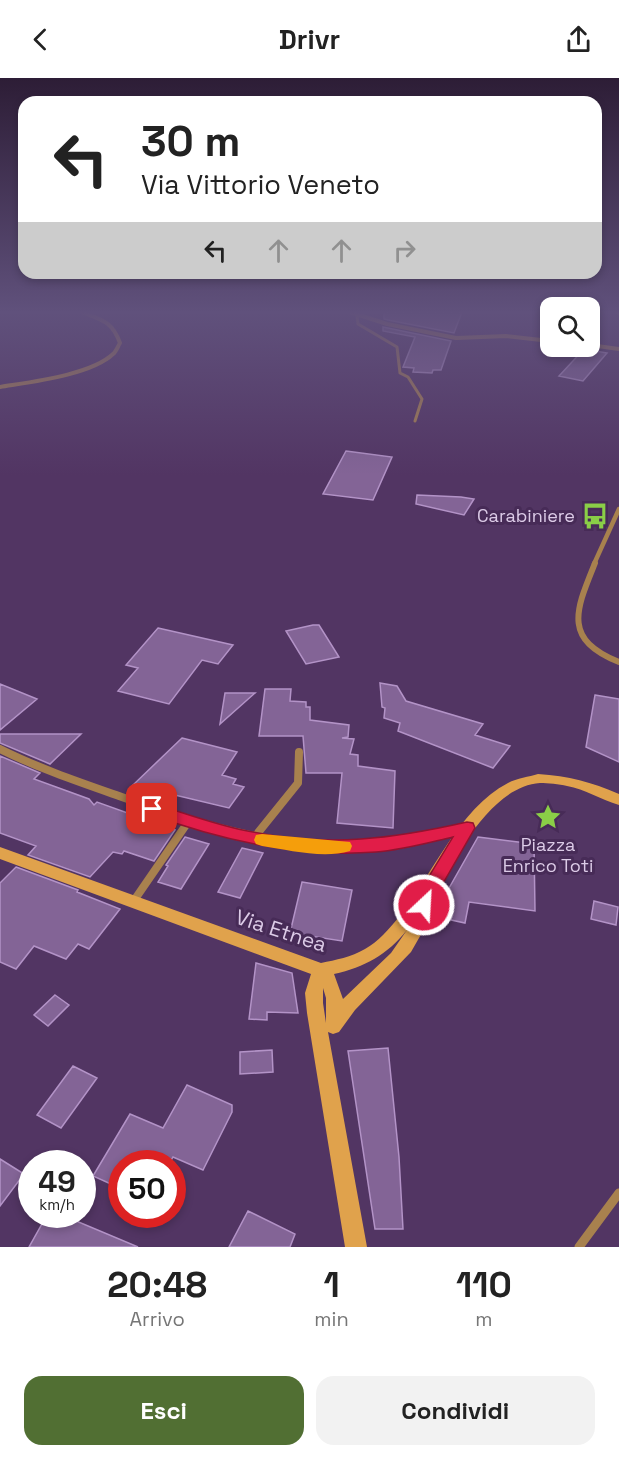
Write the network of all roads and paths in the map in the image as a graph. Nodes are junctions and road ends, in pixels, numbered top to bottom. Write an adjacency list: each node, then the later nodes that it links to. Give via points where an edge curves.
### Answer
1 (92, 367): 3 (street)
2 (399, 367): 4 (lane, via 400,373 408,377 422,399)
3 (0, 387)
4 (415, 421)
5 (619, 509): 6 (street, via 609,526 577,623 588,644)
6 (619, 662)
7 (0, 749): 10 (street, via 29,765)
8 (299, 752): 12 (street, via 298,783)
9 (619, 800): 11 (main road, Via Etnea, via 567,781 530,780 510,786 492,799)
10 (188, 822): 12 (street); 15 (street)
11 (467, 828): 12 (street, via 376,846 319,847); 14 (main road, Via Etnea)
12 (253, 839)
13 (0, 853): 15 (main road, Via Etnea)
14 (429, 891): 16 (main road, Via Etnea, via 376,951 347,965); 17 (main road, via 407,945 355,996)
15 (133, 903): 16 (main road, Via Etnea)
16 (321, 970): 17 (main road, via 335,991); 18 (main road, via 314,990 315,1009)
17 (333, 1026): 18 (main road)
18 (326, 1058): 20 (main road)
19 (619, 1193): 21 (street)
20 (356, 1247)
21 (579, 1247)

